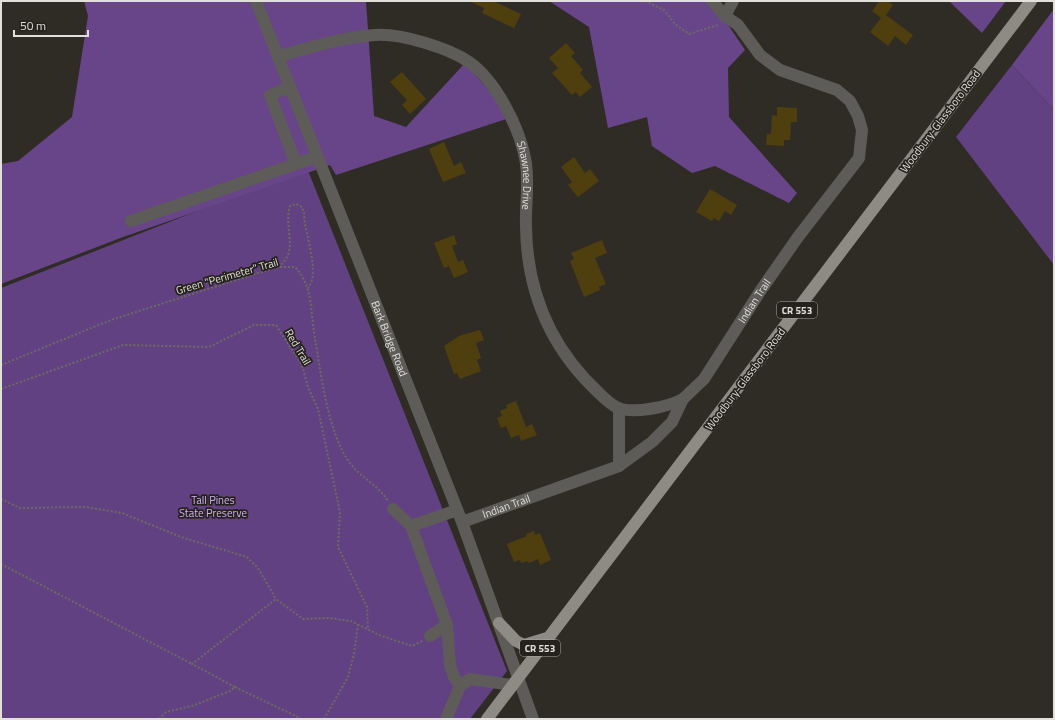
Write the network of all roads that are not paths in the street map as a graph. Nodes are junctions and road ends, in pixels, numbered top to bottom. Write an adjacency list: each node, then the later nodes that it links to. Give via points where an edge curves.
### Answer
1 (256, 1): 6 (street, Bark Bridge Road)
2 (712, 1): 5 (street, Indian Trail)
3 (733, 1): 5 (street)
4 (1031, 1): 21 (main road, Woodbury-Glassboro Road / CR 553)
5 (723, 20): 11 (street, Indian Trail, via 738,25 760,55 780,70 837,90 850,101 862,130 862,143 860,158 761,290 704,379)
6 (278, 56): 7 (street, Bark Bridge Road); 12 (street, Shawnee Drive, via 352,37 377,34 430,45 470,62 497,93 509,113 525,158 528,174 528,258 539,308 554,337 581,376 605,399)
7 (290, 87): 8 (street, Bark Bridge Road); 9 (street, via 270,95)
8 (317, 157): 9 (street); 15 (street, Bark Bridge Road)
9 (296, 164): 10 (street)
10 (131, 221)
11 (682, 399): 12 (street, Shawnee Drive, via 672,405 642,410); 13 (street, Indian Trail, via 672,422 652,442)
12 (619, 408): 13 (street)
13 (619, 466): 16 (street, Indian Trail)
14 (393, 509): 17 (street)
15 (457, 510): 16 (street, Bark Bridge Road); 17 (street)
16 (462, 522): 18 (street, Bark Bridge Road)
17 (411, 526): 19 (street)
18 (499, 623): 21 (main road, via 516,641 524,645); 22 (street, Bark Bridge Road)
19 (447, 625): 20 (street); 23 (street, via 450,666)
20 (430, 636)
21 (548, 638): 22 (main road, Woodbury-Glassboro Road / CR 553)
22 (515, 681): 23 (street, via 470,679); 25 (main road, Woodbury-Glassboro Road / CR 553); 26 (street, Bark Bridge Road)
23 (460, 686): 24 (street)
24 (446, 719)
25 (486, 719)
26 (533, 719)

